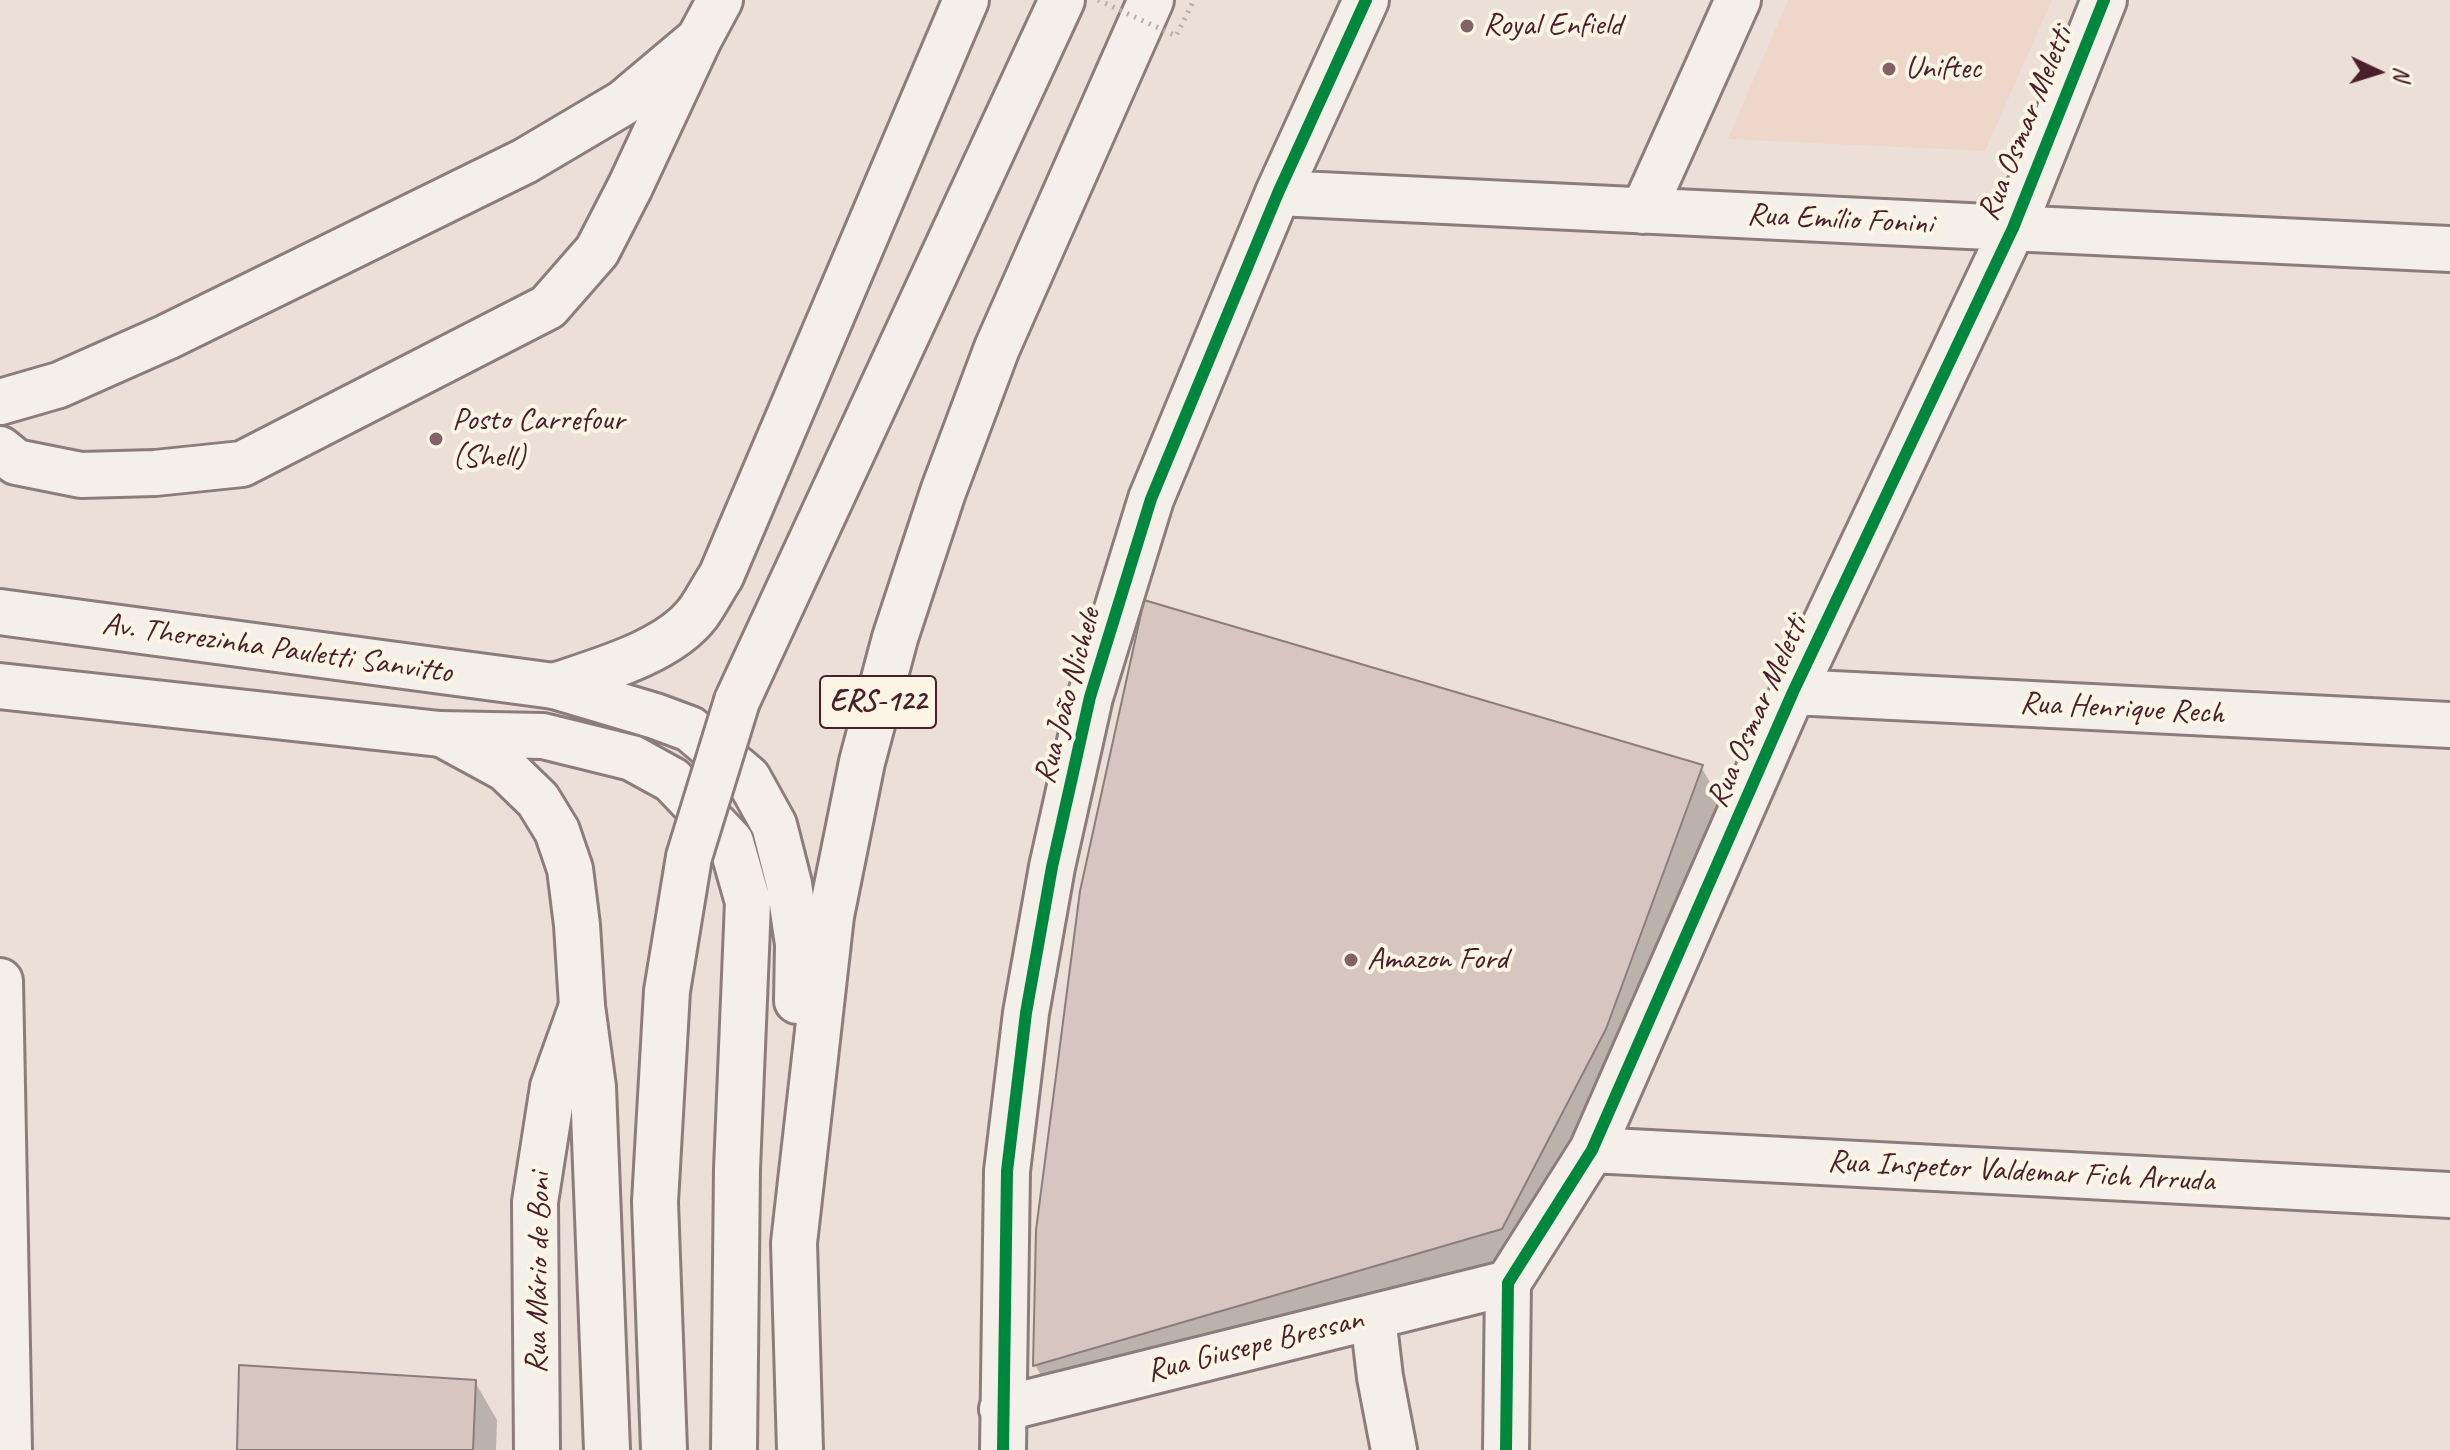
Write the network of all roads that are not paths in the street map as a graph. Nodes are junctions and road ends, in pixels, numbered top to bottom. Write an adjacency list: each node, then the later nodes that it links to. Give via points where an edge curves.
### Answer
1 (720, 0): 8 (main road)
2 (966, 0): 17 (main road, via 713,589 696,616 666,640 620,664)
3 (1062, 0): 33 (main road, bridge, via 737,701 689,857 667,991 655,1202)
4 (1151, 0): 26 (main road, ERS-122, via 997,348 895,638 862,762 831,916)
5 (1366, 0): 9 (main road, Rua João Nichele)
6 (1738, 0): 10 (main road)
7 (2104, 0): 11 (main road, Rua Osmar Meletti)
8 (699, 39): 13 (main road, via 623,103 525,161 167,337 59,385); 14 (main road, via 597,251 548,307 242,464 81,475 16,462)
9 (1278, 193): 10 (main road, Rua Emílio Fonini); 29 (main road, Rua João Nichele, via 1151,499 1087,712 1052,867 1026,1013 1007,1171)
10 (1643, 211): 11 (main road, Rua Emílio Fonini)
11 (2013, 228): 12 (main road, Rua Emílio Fonini); 18 (main road, Rua Osmar Meletti)
12 (2450, 249)
13 (0, 402)
14 (0, 449)
15 (0, 612): 17 (main road, Av. Therezinha Pauletti Sanvitto)
16 (0, 686): 20 (main road, Av. Therezinha Pauletti Sanvitto)
17 (554, 686): 26 (main road, Av. Therezinha Pauletti Sanvitto, via 690,729 748,778 774,825 798,944)
18 (1793, 692): 19 (main road, Rua Henrique Rech); 23 (main road, Rua Osmar Meletti)
19 (2450, 725)
20 (440, 734): 22 (main road, via 506,769 538,800 557,831 570,869); 34 (main road, Av. Therezinha Pauletti Sanvitto, via 543,736 632,758 672,780 731,842 748,902 737,1169)
21 (0, 981): 25 (main road)
22 (582, 1006): 31 (main road, Rua Mário de Boni, via 553,1087 535,1202); 32 (main road, via 593,1087)
23 (1592, 1150): 24 (main road, Rua Inspetor Valdemar Fich Arruda); 27 (main road, Rua Osmar Meletti)
24 (2450, 1195)
25 (2, 1227): 30 (main road)
26 (794, 1243): 35 (main road, ERS-122)
27 (1508, 1283): 28 (main road, Rua Giusepe Bressan); 37 (main road)
28 (1373, 1317): 29 (main road, Rua Giusepe Bressan); 36 (main road)
29 (1002, 1429)
30 (9, 1450)
31 (537, 1450)
32 (607, 1450)
33 (664, 1450)
34 (734, 1450)
35 (800, 1450)
36 (1394, 1450)
37 (1506, 1450)

